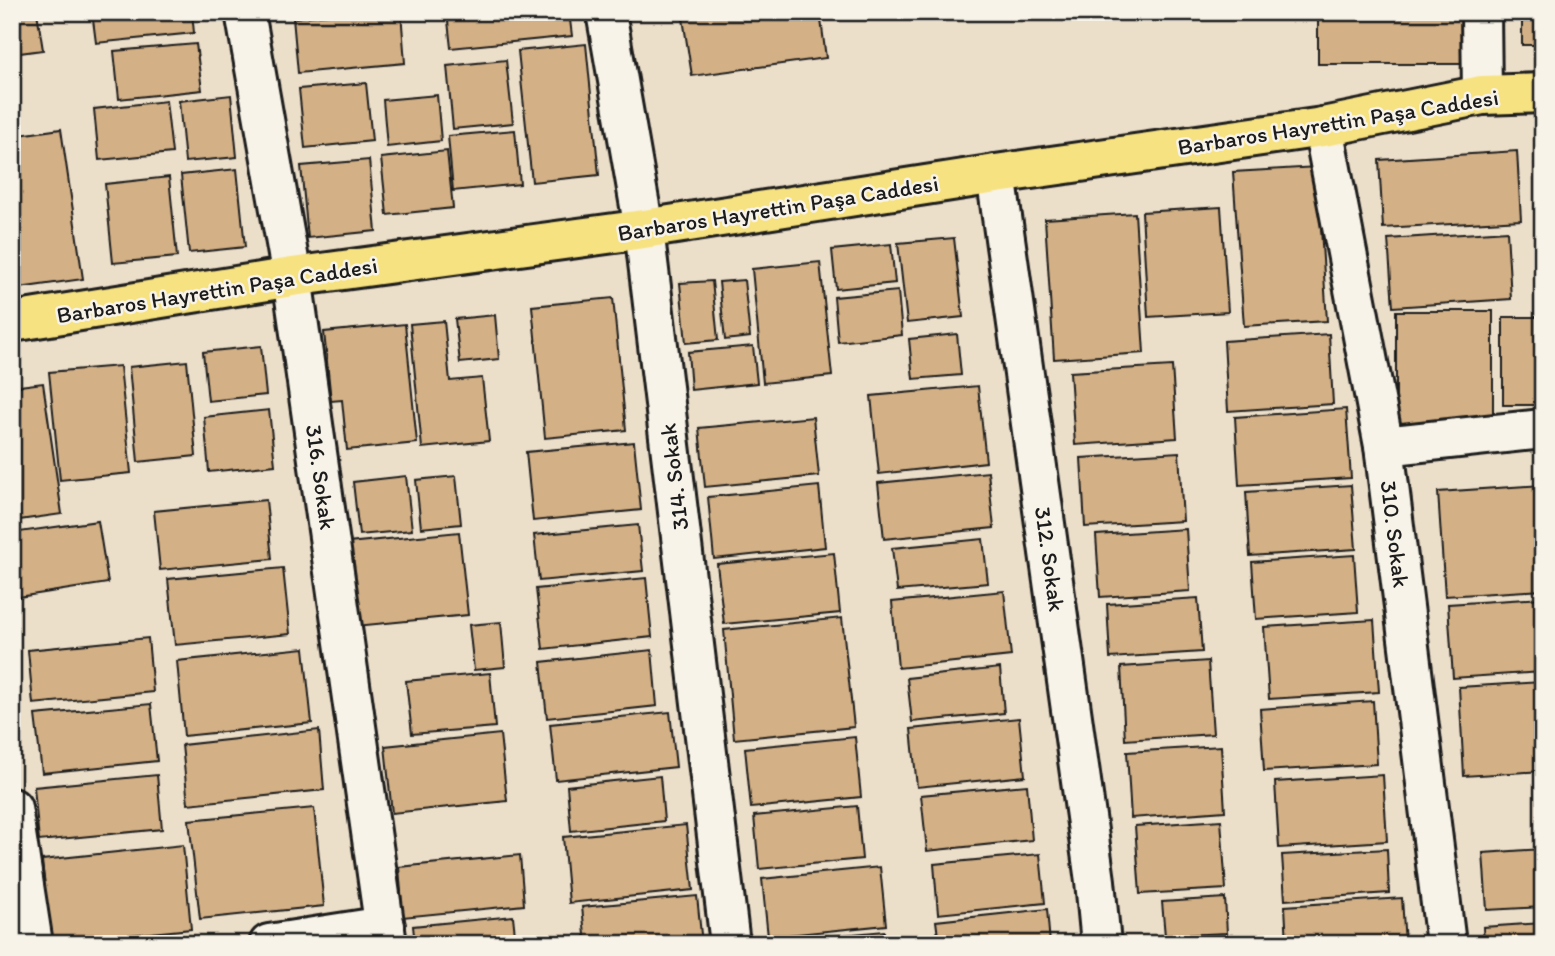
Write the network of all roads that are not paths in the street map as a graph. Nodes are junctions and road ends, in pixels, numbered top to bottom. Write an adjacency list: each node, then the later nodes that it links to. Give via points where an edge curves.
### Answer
1 (245, 12): 9 (street, 316. Sokak)
2 (606, 12): 8 (street, 314. Sokak)
3 (1480, 12): 5 (street)
4 (1543, 93): 5 (main road, Barbaros Hayrettin Paşa Caddesi)
5 (1482, 95): 6 (main road, Barbaros Hayrettin Paşa Caddesi)
6 (1323, 127): 7 (main road, Barbaros Hayrettin Paşa Caddesi); 12 (street, 310. Sokak)
7 (996, 174): 8 (main road, Barbaros Hayrettin Paşa Caddesi); 18 (street, 312. Sokak)
8 (644, 229): 9 (main road, Barbaros Hayrettin Paşa Caddesi); 17 (street, 314. Sokak)
9 (292, 277): 10 (main road, Barbaros Hayrettin Paşa Caddesi); 14 (street, 316. Sokak)
10 (12, 322)
11 (1543, 429): 12 (street)
12 (1384, 446): 19 (street, 310. Sokak)
13 (12, 808): 15 (street)
14 (386, 935): 16 (street)
15 (33, 944)
16 (269, 944)
17 (730, 944)
18 (1101, 944)
19 (1446, 944)

